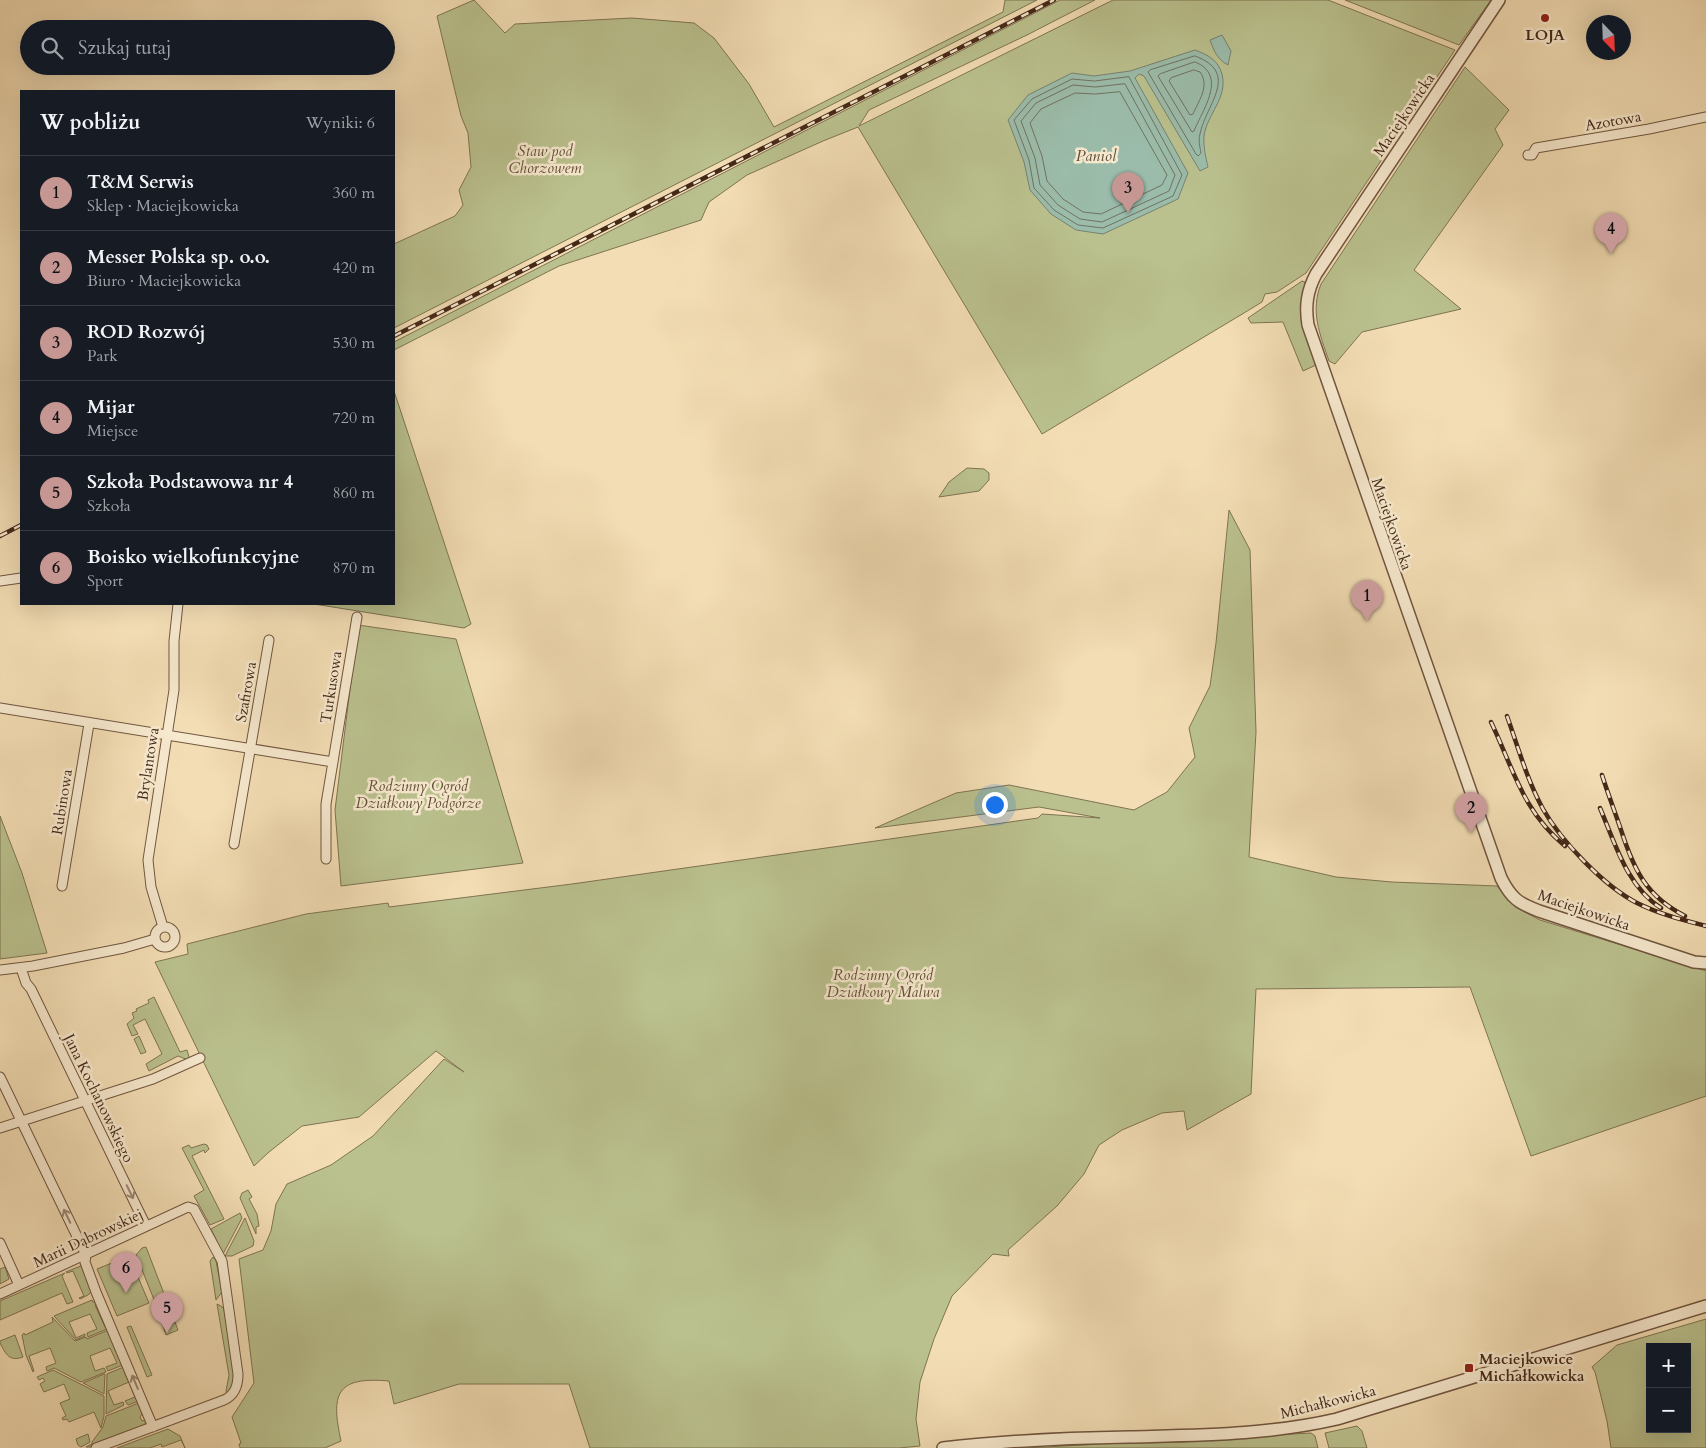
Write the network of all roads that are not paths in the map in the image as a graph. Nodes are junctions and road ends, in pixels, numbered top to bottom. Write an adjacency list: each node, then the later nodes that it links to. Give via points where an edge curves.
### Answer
1 (1500, 0): 19 (street, Maciejkowicka, via 1316,274 1308,296 1308,325 1508,892 1520,903 1543,913)
2 (1706, 117): 3 (street, Azotowa, via 1536,148)
3 (1528, 156)
4 (20, 578): 5 (street)
5 (0, 581)
6 (178, 605): 11 (street, Brylantowa, via 175,676)
7 (357, 617): 13 (street, Turkusowa)
8 (269, 640): 12 (street, Szafirowa)
9 (0, 708): 10 (street)
10 (89, 724): 11 (street); 16 (street, Rubinowa)
11 (166, 736): 12 (street); 17 (street, Brylantowa, via 148,860 151,887)
12 (250, 749): 13 (street); 14 (street, Szafirowa)
13 (333, 762): 15 (street, Turkusowa, via 326,804)
14 (234, 844)
15 (326, 859)
16 (62, 886)
17 (163, 927): 18 (street, via 156,931); 18 (street, via 173,931 173,942 163,947)
18 (155, 939): 20 (street)
19 (1706, 964)
20 (21, 968): 21 (street); 24 (street, Jana Kochanowskiego)
21 (0, 970)
22 (200, 1058): 24 (street, via 153,1079)
23 (0, 1077): 25 (street)
24 (85, 1101): 25 (street); 27 (street, Jana Kochanowskiego, one-way to 27)
25 (21, 1121): 26 (street); 29 (street, one-way to 25)
26 (0, 1128)
27 (146, 1226): 29 (street, Marii Dąbrowskiej); 33 (street, Marii Dąbrowskiej, via 188,1207 194,1209 222,1262 238,1380 229,1398)
28 (0, 1243): 30 (street)
29 (86, 1255): 30 (street, Marii Dąbrowskiej); 33 (street, one-way to 29, via 96,1292 85,1262)
30 (19, 1285): 31 (street, Marii Dąbrowskiej)
31 (0, 1294)
32 (1706, 1306): 35 (street, Michałkowicka, via 1315,1424 1220,1434 1088,1438)
33 (154, 1427): 34 (street)
34 (96, 1448)
35 (943, 1448)

